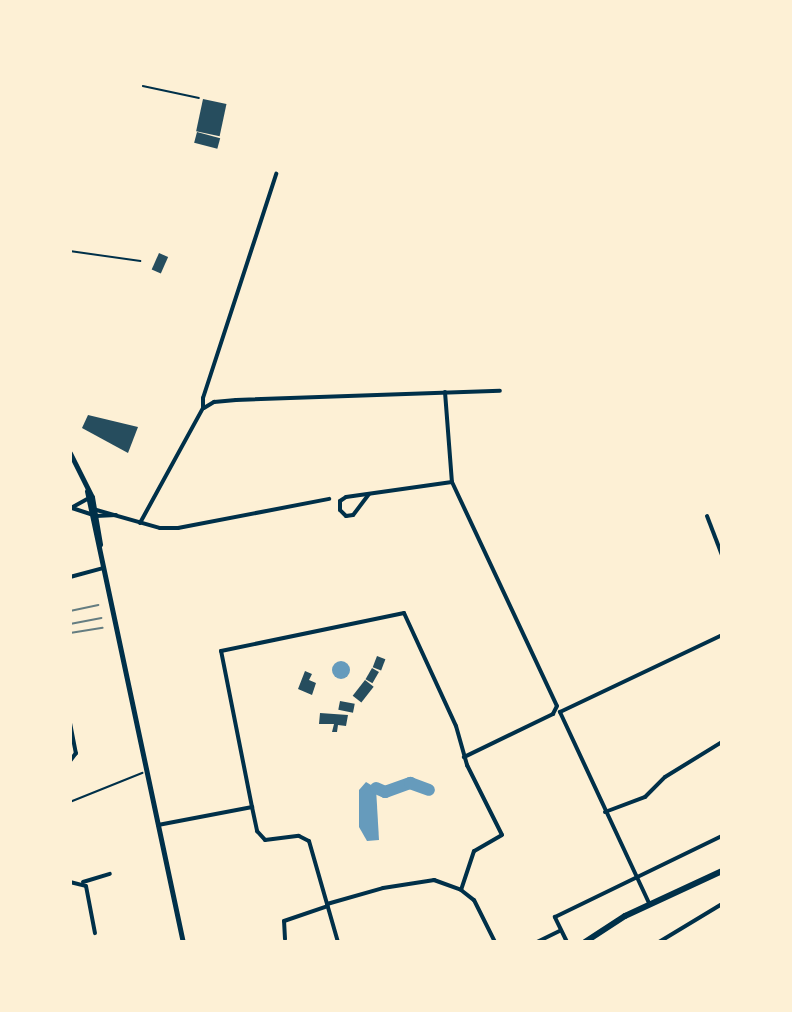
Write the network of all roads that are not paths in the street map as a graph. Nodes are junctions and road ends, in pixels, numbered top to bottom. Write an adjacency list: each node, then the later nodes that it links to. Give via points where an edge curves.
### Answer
1 (276, 174): 4 (street)
2 (500, 391): 3 (street)
3 (445, 392): 4 (street, via 236,400 214,402); 6 (street)
4 (203, 408): 15 (street)
5 (70, 453): 7 (main road)
6 (452, 482): 8 (street); 20 (street)
7 (87, 490): 9 (main road); 12 (main road)
8 (369, 494): 8 (street, via 353,515 346,516 340,510 340,501 346,497)
9 (87, 499): 11 (street); 12 (main road)
10 (329, 499): 15 (street, via 178,528)
11 (71, 508): 12 (street)
12 (93, 512): 13 (street); 13 (street); 17 (main road)
13 (116, 515): 15 (street)
14 (707, 516): 16 (street)
15 (140, 523)
16 (722, 555)
17 (105, 568): 18 (street); 27 (main road)
18 (70, 577)
19 (722, 635): 20 (street)
20 (558, 711): 23 (street); 26 (street)
21 (70, 723): 24 (street, via 76,753)
22 (722, 742): 26 (street, via 665,777 645,797)
23 (464, 757): 25 (street, via 456,726 404,613 224,648 219,655); 34 (street, via 502,835 474,851)
24 (70, 761)
25 (252, 807): 27 (street); 37 (street, via 257,831 265,840 299,837 309,841)
26 (605, 812): 31 (street)
27 (158, 825): 41 (main road)
28 (722, 836): 31 (street)
29 (722, 871): 35 (main road)
30 (110, 874): 33 (street)
31 (637, 875): 35 (street); 38 (street, via 555,917)
32 (70, 882): 33 (street)
33 (83, 882): 39 (street)
34 (461, 890): 37 (street, via 434,880 383,888); 43 (street, via 483,912)
35 (649, 903): 46 (main road)
36 (722, 904): 47 (street)
37 (327, 905): 40 (street, via 284,921); 42 (street)
38 (560, 931): 44 (street); 45 (street)
39 (95, 933)
40 (285, 939)
41 (183, 942)
42 (338, 942)
43 (495, 942)
44 (537, 942)
45 (567, 942)
46 (585, 942)
47 (659, 942)

